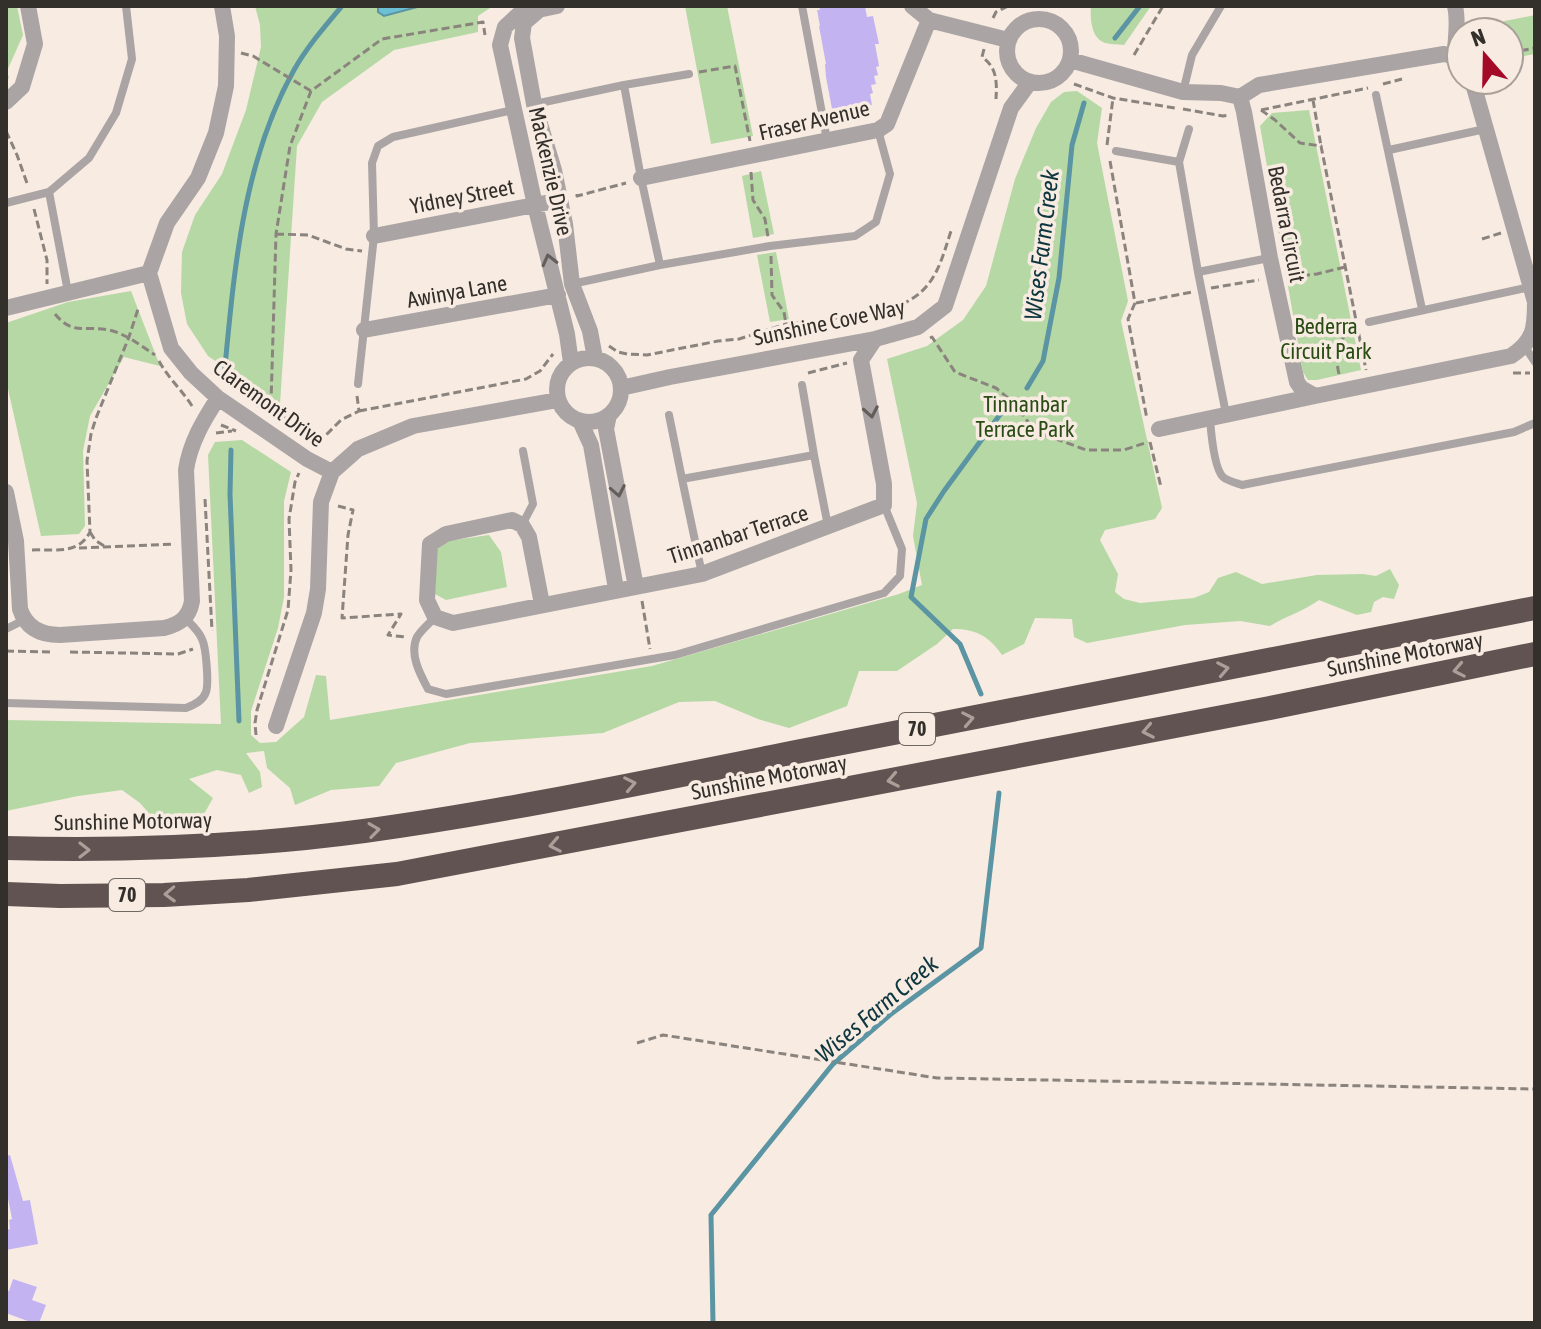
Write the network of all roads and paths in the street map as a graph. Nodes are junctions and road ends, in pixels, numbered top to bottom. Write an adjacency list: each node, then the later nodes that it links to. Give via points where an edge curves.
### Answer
1 (28, 6): 30 (street, via 35,44 22,87)
2 (126, 6): 46 (lane, via 132,59 116,113 89,158)
3 (222, 6): 59 (street, via 226,86 216,133 198,178 167,223)
4 (557, 6): 10 (street)
5 (802, 6): 39 (lane)
6 (912, 6): 12 (street)
7 (1008, 6): 13 (path, via 996,12)
8 (1163, 6): 17 (path)
9 (1221, 6): 24 (lane, via 1192,55)
10 (539, 9): 15 (street, via 519,14 505,27); 31 (street, Mackenzie Drive, via 524,23 522,38)
11 (1047, 13): 14 (street, via 1019,25); 18 (street, via 1068,36)
12 (929, 20): 13 (street); 37 (street, Fraser Avenue, via 887,124)
13 (988, 35): 14 (street); 32 (path, via 982,57 995,75)
14 (1008, 40): 21 (street, via 1012,69)
15 (500, 45): 23 (path, via 487,46 483,22 382,39); 33 (street, Mackenzie Drive)
16 (1445, 54): 27 (street, via 1259,85)
17 (1134, 55)
18 (1070, 60): 21 (street, via 1059,76); 24 (street)
19 (269, 64): 23 (path)
20 (689, 74): 22 (lane); 43 (path, via 735,66)
21 (1030, 82): 77 (street, Sunshine Cove Way, via 1011,108 945,306 918,327)
22 (624, 85): 31 (lane); 45 (lane)
23 (311, 91): 53 (path, via 290,146)
24 (1183, 92): 27 (street)
25 (1376, 95): 41 (lane)
26 (1476, 96): 36 (street)
27 (1240, 97): 55 (street, Bedarra Circuit)
28 (1113, 98): 67 (path, via 1106,143)
29 (1313, 100): 40 (path)
30 (6, 102)
31 (534, 104): 49 (street, Mackenzie Drive)
32 (994, 107)
33 (514, 110): 51 (street, Mackenzie Drive); 54 (lane, via 393,137 378,146 372,163)
34 (1261, 110): 40 (path, via 1300,143)
35 (1189, 129): 44 (lane)
36 (1485, 129): 41 (lane); 62 (street)
37 (878, 130): 39 (street, Fraser Avenue); 56 (lane, via 890,174 876,222 855,236)
38 (6, 131): 48 (path)
39 (827, 140): 43 (street, Fraser Avenue)
40 (1321, 146): 57 (path)
41 (1389, 150): 70 (lane)
42 (1116, 151): 44 (lane)
43 (753, 157): 45 (street, Fraser Avenue)
44 (1179, 162): 58 (lane)
45 (641, 178): 47 (path); 56 (lane)
46 (49, 192): 48 (lane); 64 (lane)
47 (577, 196)
48 (31, 197): 50 (lane); 66 (path, via 47,260)
49 (560, 200): 51 (street, Yidney Street); 61 (street, Mackenzie Drive)
50 (6, 203)
51 (535, 205): 54 (street, Yidney Street); 65 (street, Mackenzie Drive, one-way to 51)
52 (954, 222): 74 (path, via 934,277 900,305 647,355 618,352 599,327)
53 (276, 234): 54 (path, via 308,235 346,249); 94 (path)
54 (373, 244): 72 (lane)
55 (1270, 258): 58 (lane); 60 (street, Bedarra Circuit)
56 (660, 265): 61 (lane)
57 (1345, 267): 60 (path); 73 (path)
58 (1198, 272): 63 (lane)
59 (149, 273): 64 (street); 92 (street, Claremont Drive, via 171,348)
60 (1275, 279): 63 (path); 91 (street, Bedarra Circuit, via 1297,382)
61 (572, 284): 74 (street, Mackenzie Drive)
62 (1530, 287): 70 (lane); 79 (street, via 1535,318)
63 (1201, 290): 67 (path); 98 (lane)
64 (68, 292): 66 (street)
65 (558, 295): 72 (street, Awinya Lane); 75 (street, Mackenzie Drive)
66 (49, 297): 69 (street); 76 (path, via 54,313 68,327)
67 (1135, 303): 103 (path, via 1128,319)
68 (139, 306): 76 (path)
69 (6, 308)
70 (1422, 309): 71 (lane)
71 (1369, 322): 73 (path)
72 (364, 330): 87 (lane)
73 (1358, 330): 86 (path, via 1345,334 1338,348); 89 (path)
74 (590, 331): 80 (street, Mackenzie Drive)
75 (567, 334): 83 (street, Mackenzie Drive); 95 (path, via 554,338 550,359 526,379)
76 (129, 337): 99 (path, via 156,356); 118 (path, via 91,434)
77 (875, 339): 81 (street); 90 (street, Sunshine Cove Way)
78 (919, 343): 103 (path, via 932,337 955,372 996,388 1035,431 1086,450 1124,450)
79 (1525, 347): 82 (lane); 89 (street, via 1499,360)
80 (595, 358): 83 (street); 90 (street, via 617,373)
81 (861, 360): 88 (path, via 798,376); 115 (street, one-way to 115)
82 (1535, 362)
83 (571, 363): 93 (street, via 559,378)
84 (1502, 373): 85 (path)
85 (1535, 373)
86 (1340, 380)
87 (358, 384): 95 (path)
88 (802, 385): 107 (lane)
89 (1369, 386): 91 (street)
90 (621, 388): 96 (street)
91 (1315, 396): 98 (street)
92 (218, 398): 99 (street); 102 (street, Claremont Drive)
93 (558, 400): 100 (street); 109 (street, via 413,426 358,449)
94 (271, 403): 102 (path, via 260,403); 105 (path)
95 (359, 411): 105 (path)
96 (609, 415): 100 (street); 125 (street, one-way to 125, via 606,429)
97 (669, 415): 110 (lane)
98 (1218, 418): 101 (lane, via 1211,431 1218,467 1223,477 1242,485 1514,432); 103 (street)
99 (205, 419): 102 (path); 120 (street, via 186,470)
100 (580, 421): 126 (street, via 591,445)
101 (1535, 423)
102 (241, 425): 104 (path); 108 (street, Claremont Drive)
103 (1151, 431): 111 (path)
104 (210, 437)
105 (319, 441): 108 (path)
106 (523, 451): 116 (lane, via 533,504)
107 (814, 455): 110 (lane); 117 (lane)
108 (307, 459): 109 (street, Claremont Drive); 140 (path, via 295,482 289,519 288,610 257,710)
109 (332, 472): 114 (street)
110 (682, 479): 124 (lane)
111 (1161, 487)
112 (6, 492): 123 (street)
113 (205, 498): 119 (path)
114 (321, 502): 133 (path, via 353,510 342,618 401,614 388,635); 139 (street, via 314,613)
115 (884, 505): 117 (street, Tinnanbar Terrace); 137 (lane, via 902,549 900,576 884,593)
116 (522, 525): 127 (street); 129 (street, via 512,520 446,534 430,544 427,600)
117 (828, 527): 124 (street, Tinnanbar Terrace)
118 (90, 532): 121 (path); 122 (path)
119 (208, 542): 120 (path); 134 (path, via 213,628)
120 (189, 543): 121 (path); 130 (street, via 192,601)
121 (107, 547): 122 (path)
122 (75, 548): 123 (path)
123 (17, 550): 131 (street)
124 (702, 574): 125 (street, Tinnanbar Terrace)
125 (643, 586): 126 (street, Tinnanbar Terrace); 137 (path, via 652,598 642,600)
126 (616, 589): 127 (street, Tinnanbar Terrace)
127 (542, 604): 129 (street, Tinnanbar Terrace, via 453,623)
128 (1535, 608): 141 (highway, Sunshine Motorway / 70, one-way to 128, via 244,844 418,823)
129 (435, 617): 133 (lane)
130 (185, 618): 131 (street, via 164,628 48,635); 134 (lane)
131 (24, 620): 132 (lane)
132 (6, 629)
133 (417, 638): 137 (lane, via 418,671 428,689 446,694)
134 (204, 643): 135 (path, via 178,654); 138 (lane, via 206,693 186,708)
135 (6, 651)
136 (1535, 654): 142 (highway, Sunshine Motorway / 70, one-way to 142, via 397,874 164,895)
137 (651, 660)
138 (6, 703)
139 (276, 726)
140 (256, 735)
141 (6, 848)
142 (6, 894)
143 (637, 1043): 144 (path, via 663,1035 937,1078)
144 (1535, 1089)

